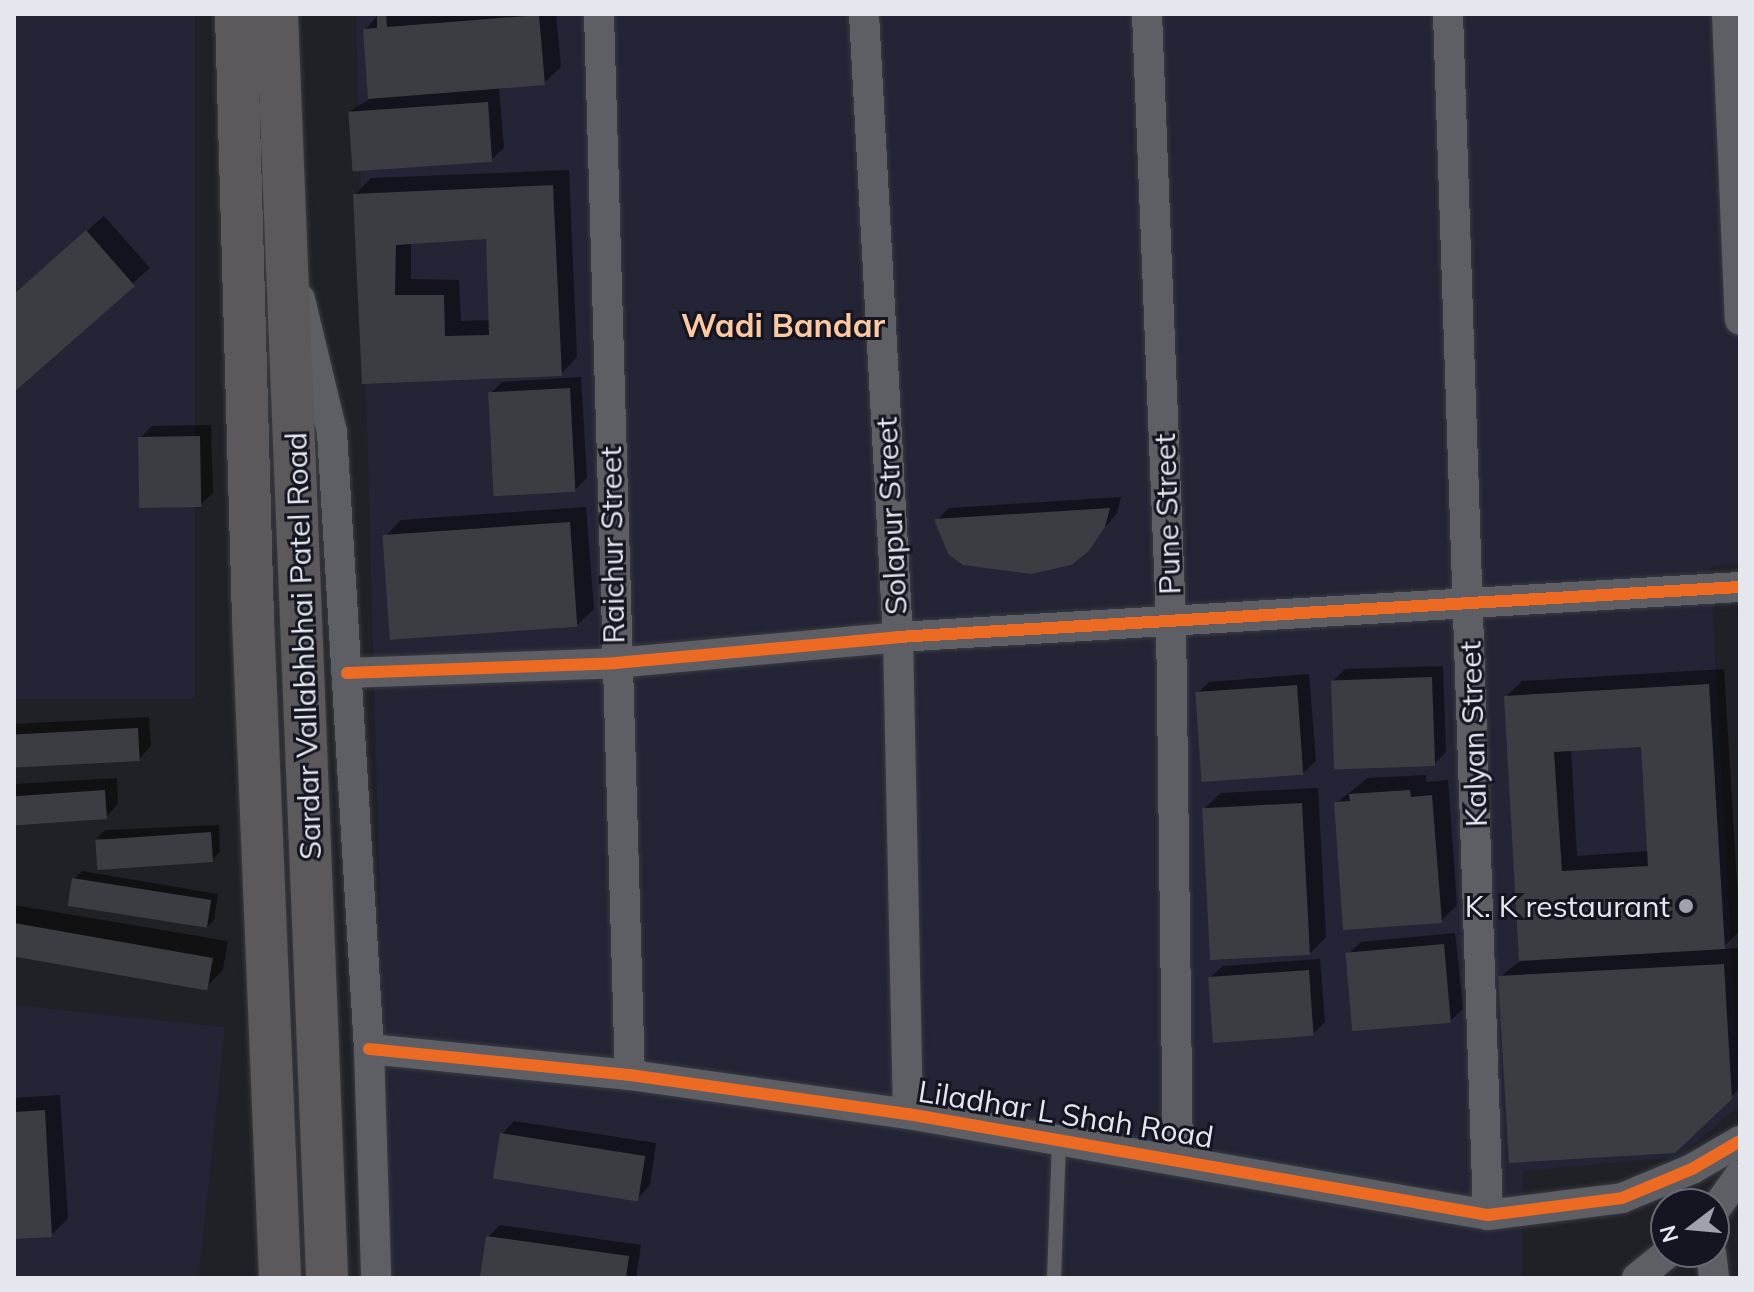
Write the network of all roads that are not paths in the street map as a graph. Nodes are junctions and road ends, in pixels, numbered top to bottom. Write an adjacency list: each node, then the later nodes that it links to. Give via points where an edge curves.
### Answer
1 (236, 14): 9 (main road, Sardar Vallabhbhai Patel Road)
2 (277, 14): 8 (main road, Sardar Vallabhbhai Patel Road)
3 (599, 14): 16 (street, Raichur Street)
4 (864, 14): 15 (street, Solapur Street)
5 (1147, 14): 14 (street, Pune Street)
6 (1448, 14): 13 (street, Kalyan Street)
7 (1727, 14): 11 (street)
8 (286, 199): 9 (main road); 10 (main road, Sardar Vallabhbhai Patel Road)
9 (242, 201): 25 (main road, Sardar Vallabhbhai Patel Road)
10 (288, 259): 17 (street, via 332,432); 26 (main road, Sardar Vallabhbhai Patel Road)
11 (1740, 320)
12 (1740, 587): 13 (street)
13 (1469, 602): 14 (street); 24 (street, Kalyan Street)
14 (1171, 619): 15 (street); 23 (street, Pune Street)
15 (898, 637): 16 (street); 20 (street, Solapur Street)
16 (615, 663): 17 (street); 19 (street, Raichur Street)
17 (347, 673): 18 (street)
18 (369, 1049): 19 (street, Liladhar L Shah Road); 27 (street)
19 (630, 1075): 20 (street, Liladhar L Shah Road)
20 (908, 1114): 22 (street, Liladhar L Shah Road)
21 (1740, 1141): 24 (street, Liladhar L Shah Road, via 1692,1169 1622,1198)
22 (1059, 1144): 23 (street, Liladhar L Shah Road); 28 (lane)
23 (1178, 1158): 24 (street, Liladhar L Shah Road)
24 (1488, 1215)
25 (280, 1278)
26 (327, 1278)
27 (376, 1278)
28 (1054, 1278)

